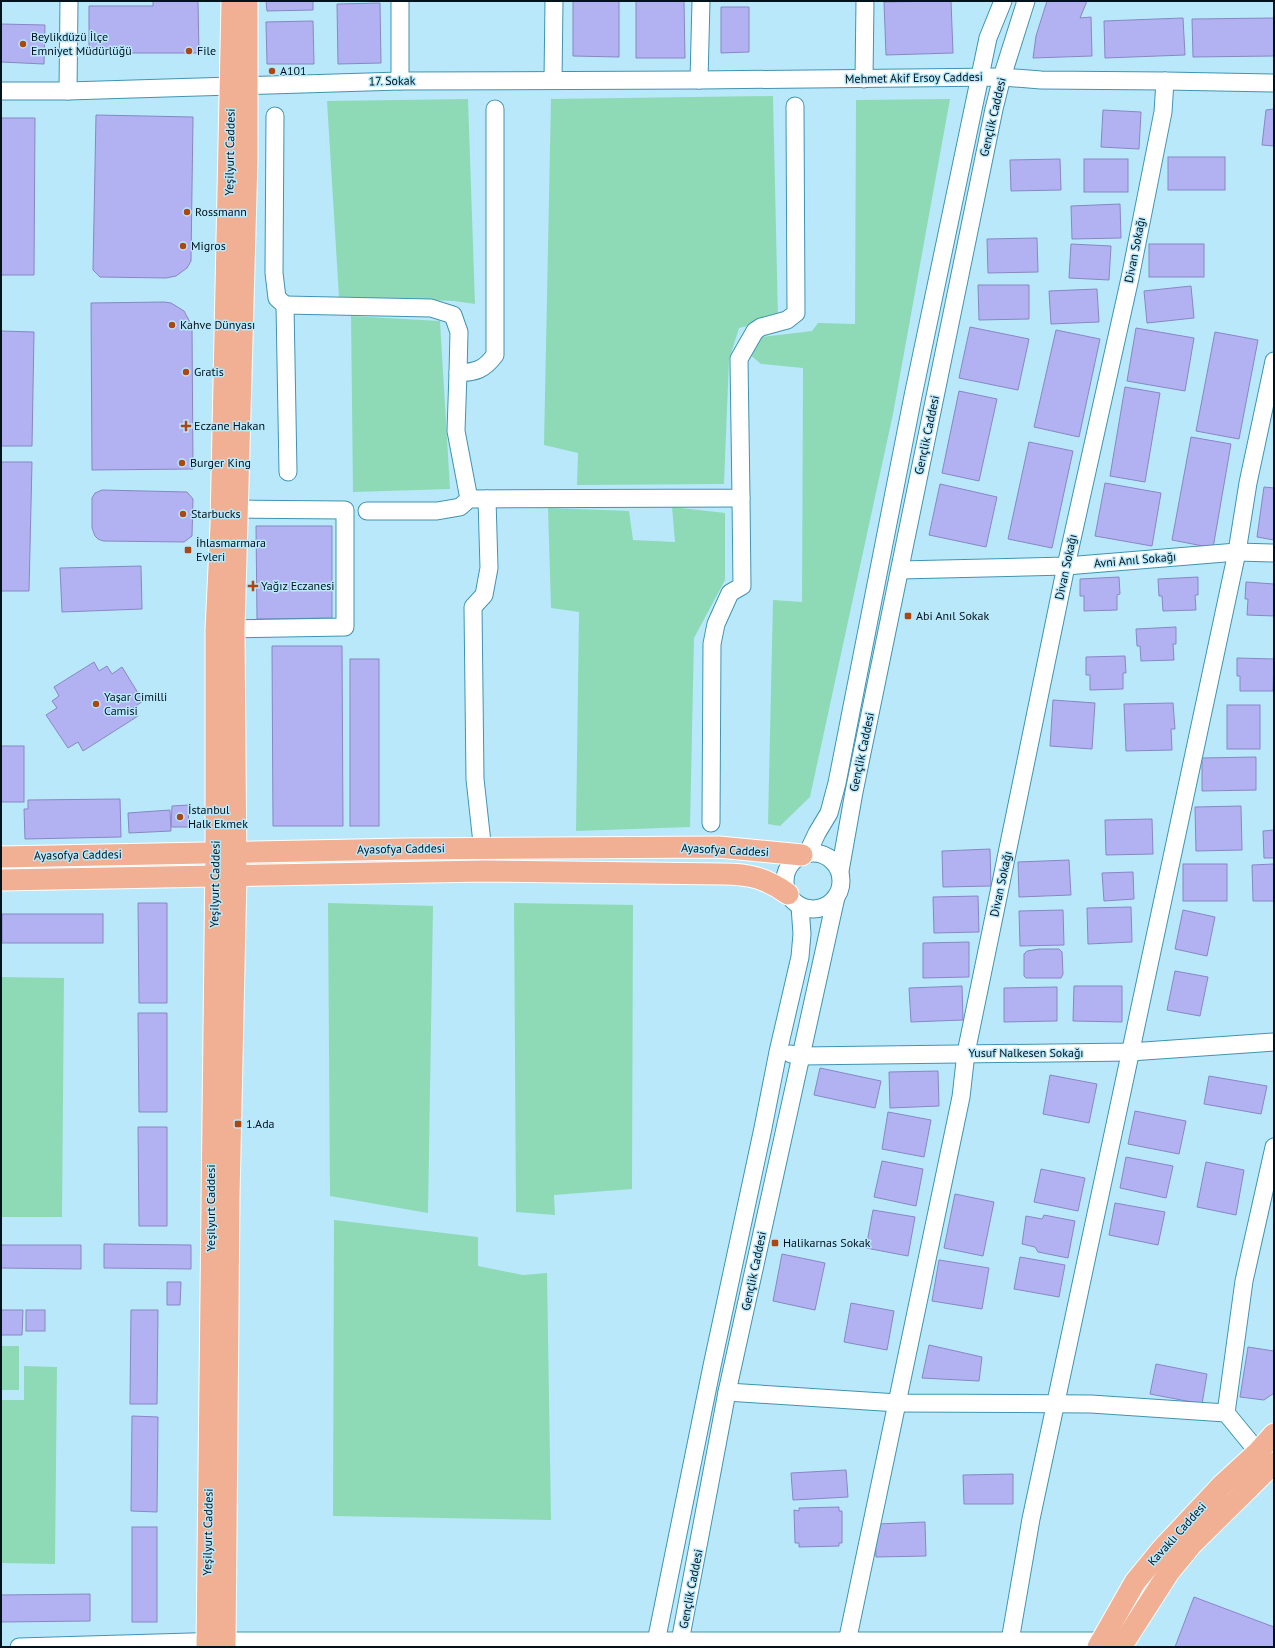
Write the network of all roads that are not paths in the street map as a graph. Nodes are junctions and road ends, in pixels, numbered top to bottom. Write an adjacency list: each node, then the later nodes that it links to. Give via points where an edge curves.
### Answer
1 (69, 1): 20 (street)
2 (232, 1): 18 (main road, Yeşilyurt Caddesi)
3 (247, 1): 18 (main road, Yeşilyurt Caddesi)
4 (400, 1): 16 (street)
5 (554, 1): 13 (street)
6 (701, 1): 14 (street)
7 (865, 1): 12 (street)
8 (1003, 1): 11 (street, Gençlik Caddesi, via 988,38)
9 (1026, 1): 10 (street, Gençlik Caddesi)
10 (1002, 77): 11 (street, Mehmet Akif Ersoy Caddesi); 15 (street, Mehmet Akif Ersoy Caddesi, via 1041,80); 36 (street, Gençlik Caddesi)
11 (980, 78): 12 (street, Mehmet Akif Ersoy Caddesi); 41 (street, Gençlik Caddesi, via 912,396 837,783 829,813)
12 (864, 79): 14 (street, Mehmet Akif Ersoy Caddesi)
13 (553, 80): 14 (street, Mehmet Akif Ersoy Caddesi); 16 (street, 17. Sokak)
14 (699, 80)
15 (1165, 80): 17 (street, Mehmet Akif Ersoy Caddesi); 35 (street, Divan Sokağı, via 1163,112 1133,263)
16 (400, 81): 18 (street, 17. Sokak)
17 (1274, 83)
18 (239, 86): 20 (street, 17. Sokak); 31 (main road, Yeşilyurt Caddesi, via 247,159); 37 (main road, Yeşilyurt Caddesi, via 221,525)
19 (1, 91): 20 (street, 17. Sokak)
20 (68, 91)
21 (794, 106): 28 (street, via 796,313 787,320 755,331 739,359)
22 (494, 109): 26 (street, via 495,354 488,365 474,372)
23 (275, 116): 24 (street, via 274,273 277,298)
24 (285, 305): 26 (street, via 431,308 453,315 458,332); 27 (street)
25 (1274, 361): 33 (street, via 1248,483)
26 (458, 373): 29 (street, via 456,431)
27 (288, 472)
28 (742, 498): 30 (street); 38 (street, via 742,586 730,593 716,624 712,644)
29 (469, 499): 30 (street); 32 (street, via 460,507 437,511)
30 (487, 500): 39 (street, via 489,568 484,595 473,607 475,778)
31 (238, 509): 37 (main road, Yeşilyurt Caddesi); 37 (street, via 345,510 346,627)
32 (367, 510)
33 (1237, 552): 34 (street, Avni Anıl Sokağı); 35 (street, Avni Anıl Sokağı); 52 (street)
34 (1274, 553)
35 (1066, 566): 36 (street, Avni Anıl Sokağı); 53 (street, Divan Sokağı)
36 (900, 570): 44 (street, Gençlik Caddesi)
37 (225, 629): 40 (main road, Yeşilyurt Caddesi)
38 (711, 823)
39 (483, 848): 40 (main road, Ayasofya Caddesi); 41 (main road, Ayasofya Caddesi, via 719,847); 43 (street)
40 (226, 852): 42 (main road, Ayasofya Caddesi); 45 (main road, Yeşilyurt Caddesi); 46 (main road, Yeşilyurt Caddesi)
41 (804, 854): 44 (street, via 820,853 835,863); 49 (street, via 791,863 785,876 785,885)
42 (1, 857)
43 (484, 871): 46 (main road, Ayasofya Caddesi); 49 (main road, Ayasofya Caddesi, via 741,874 775,884)
44 (840, 871): 48 (street, via 840,889)
45 (215, 876): 46 (main road, Ayasofya Caddesi); 47 (main road, Ayasofya Caddesi); 56 (main road, Yeşilyurt Caddesi)
46 (236, 876): 56 (main road, Yeşilyurt Caddesi)
47 (1, 880)
48 (836, 897): 49 (street, via 829,904 810,909); 54 (street, Gençlik Caddesi)
49 (794, 900): 51 (street, Gençlik Caddesi, via 802,934 800,957)
50 (1274, 1042): 52 (street, Yusuf Nalkesen Sokağı)
51 (778, 1052): 54 (street, Yusuf Nalkesen Sokağı); 65 (street, Gençlik Caddesi)
52 (1130, 1052): 53 (street, Yusuf Nalkesen Sokağı); 59 (street)
53 (966, 1053): 54 (street, Yusuf Nalkesen Sokağı); 58 (street, Divan Sokağı, via 961,1097)
54 (801, 1056): 57 (street, Gençlik Caddesi)
55 (1274, 1147): 60 (street, via 1244,1280)
56 (220, 1232): 64 (main road, Yeşilyurt Caddesi)
57 (727, 1392): 58 (street); 66 (street, Gençlik Caddesi)
58 (898, 1403): 59 (street); 67 (street, Divan Sokağı)
59 (1056, 1404): 60 (street); 63 (street, via 1031,1519)
60 (1226, 1413): 62 (street)
61 (1274, 1434): 62 (main road, Kavaklı Caddesi)
62 (1266, 1457): 68 (main road, Kavaklı Caddesi)
63 (1010, 1641): 67 (street); 68 (street)
64 (216, 1644): 65 (street); 69 (street)
65 (655, 1644): 66 (street)
66 (680, 1644): 67 (street)
67 (846, 1644)
68 (1107, 1645)
69 (19, 1647)

